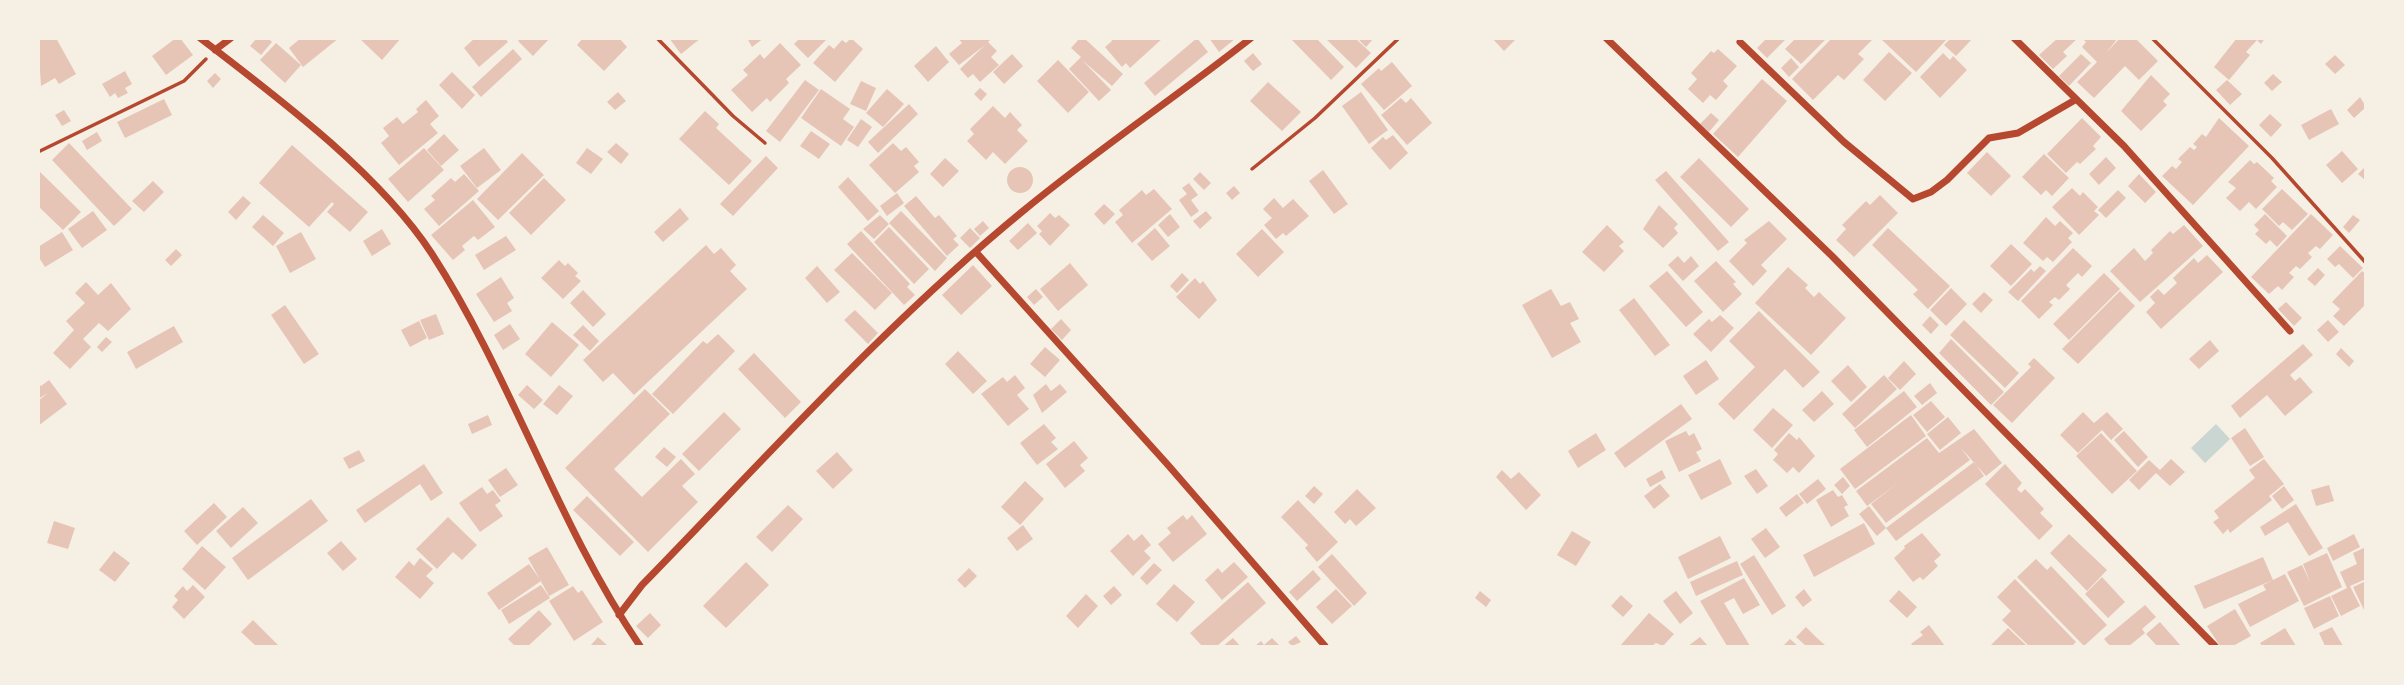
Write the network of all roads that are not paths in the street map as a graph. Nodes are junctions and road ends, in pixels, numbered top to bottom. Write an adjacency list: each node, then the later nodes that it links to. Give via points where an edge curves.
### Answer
1 (200, 38): 7 (street)
2 (231, 38): 7 (street)
3 (1251, 38): 9 (street, via 1033,203)
4 (1606, 38): 14 (street, via 1842,266)
5 (2014, 38): 8 (street)
6 (1740, 42): 8 (street, via 1844,142 1913,199 1947,180 1989,138 2018,133)
7 (215, 50): 11 (street, via 382,191 430,252 479,333)
8 (2075, 100): 10 (street, via 2124,146)
9 (976, 252): 11 (street, via 853,368 642,585); 13 (street)
10 (2290, 331)
11 (619, 615): 12 (street)
12 (640, 646)
13 (1325, 646)
14 (2215, 646)

